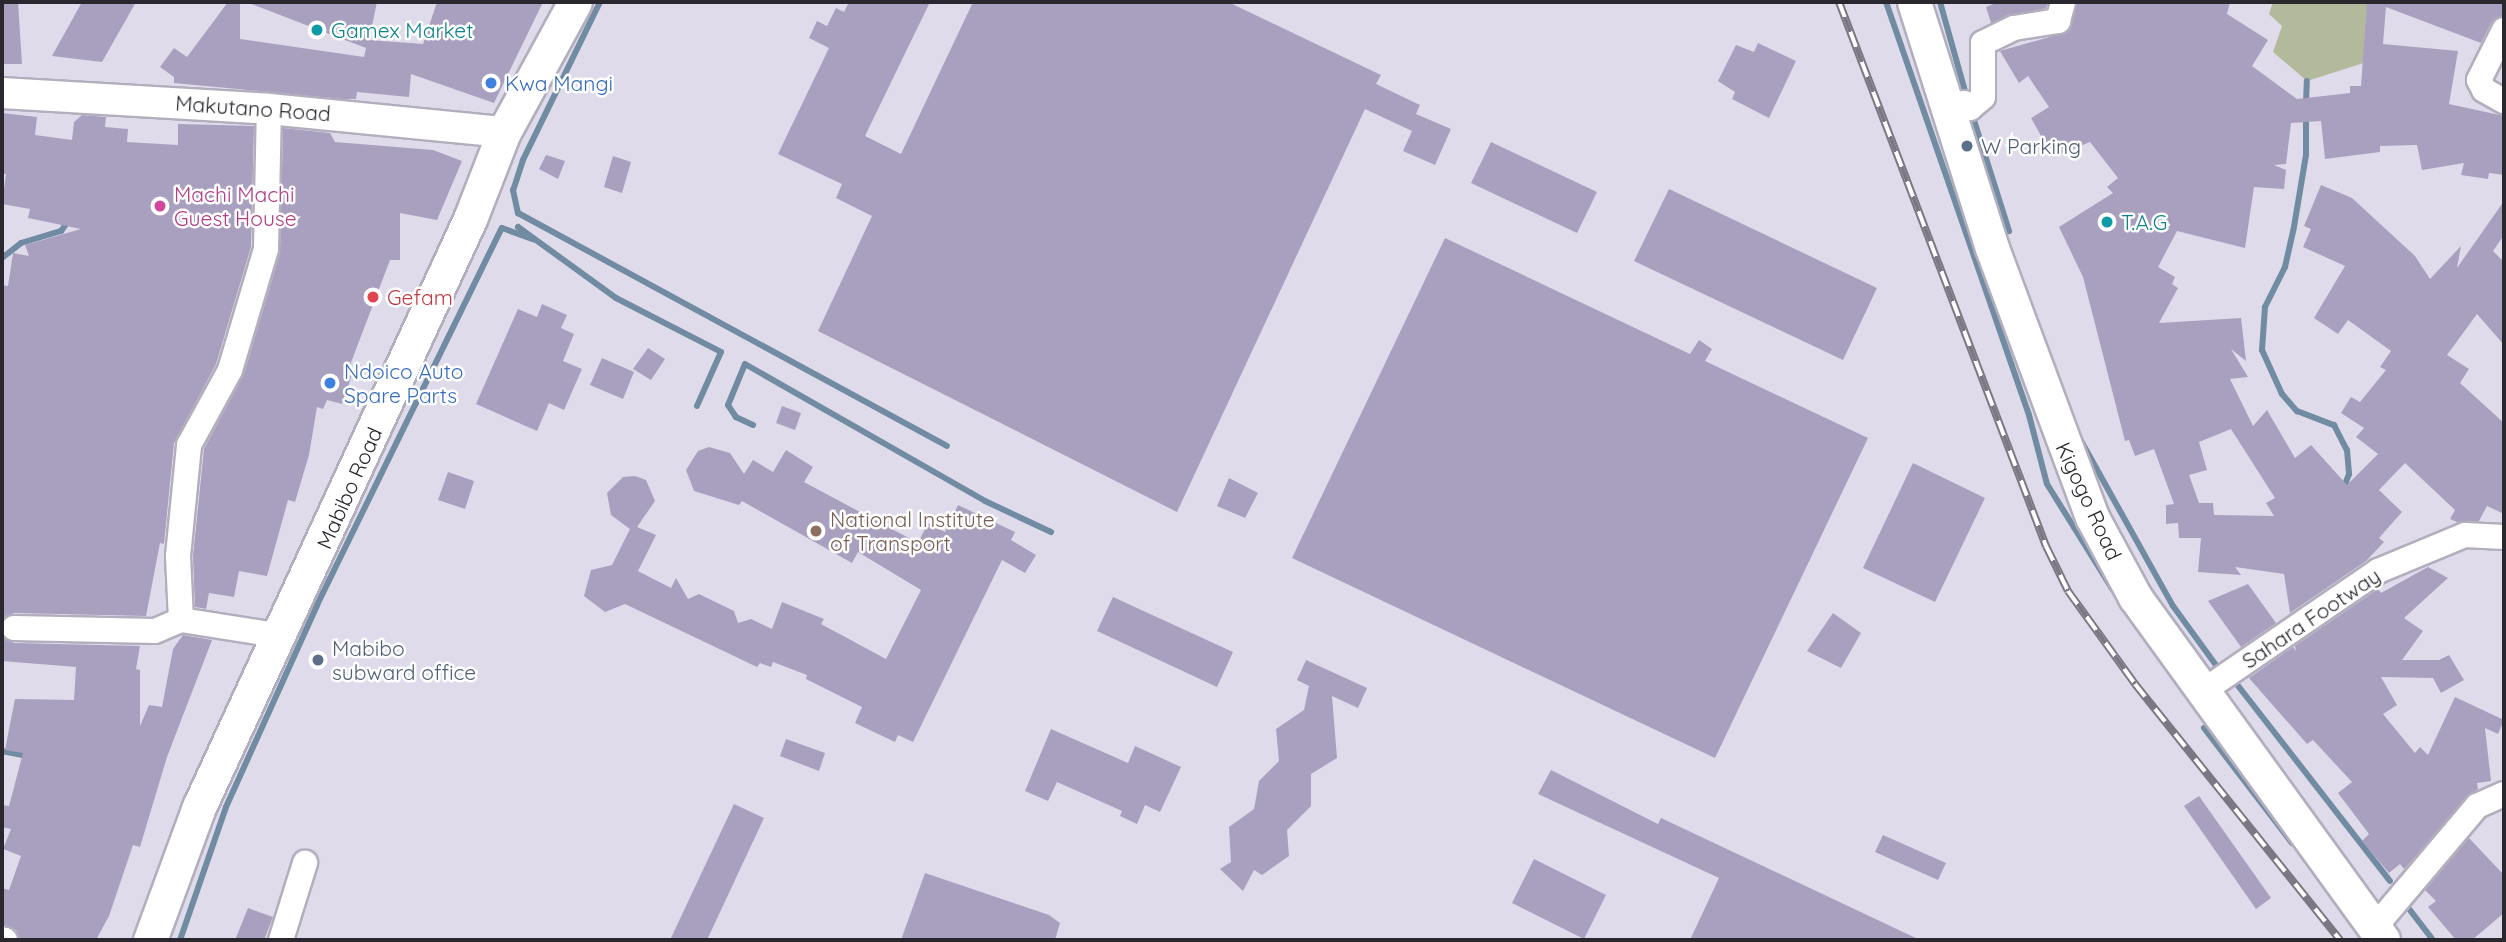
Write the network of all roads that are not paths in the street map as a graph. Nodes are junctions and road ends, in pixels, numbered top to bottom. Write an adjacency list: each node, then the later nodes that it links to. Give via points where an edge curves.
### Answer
1 (575, 2): 9 (main road, Mabibo Road)
2 (1914, 2): 8 (main road, Kigogo Road)
3 (2063, 2): 8 (street, via 2058,21 2014,28 1983,43 1983,97 1970,108 1964,103)
4 (2504, 30): 6 (street, via 2479,80 2484,90)
5 (2, 93): 7 (street, Makutano Road)
6 (2504, 101)
7 (269, 109): 9 (street, Makutano Road); 11 (street, via 266,248 230,370 189,444 178,556)
8 (1951, 110): 14 (main road, Kigogo Road, via 1992,248 2092,517 2136,597)
9 (504, 132): 13 (main road, Mabibo Road, via 470,219)
10 (2504, 537): 14 (street, Sahara Footway, via 2465,535 2378,571)
11 (181, 620): 12 (street, via 155,631); 13 (street)
12 (14, 628)
13 (282, 636): 18 (main road, Mabibo Road, via 200,807)
14 (2203, 691): 17 (main road, Kigogo Road)
15 (2504, 794): 17 (street, via 2477,806)
16 (305, 863): 19 (street)
17 (2378, 934)
18 (150, 940)
19 (281, 940)

